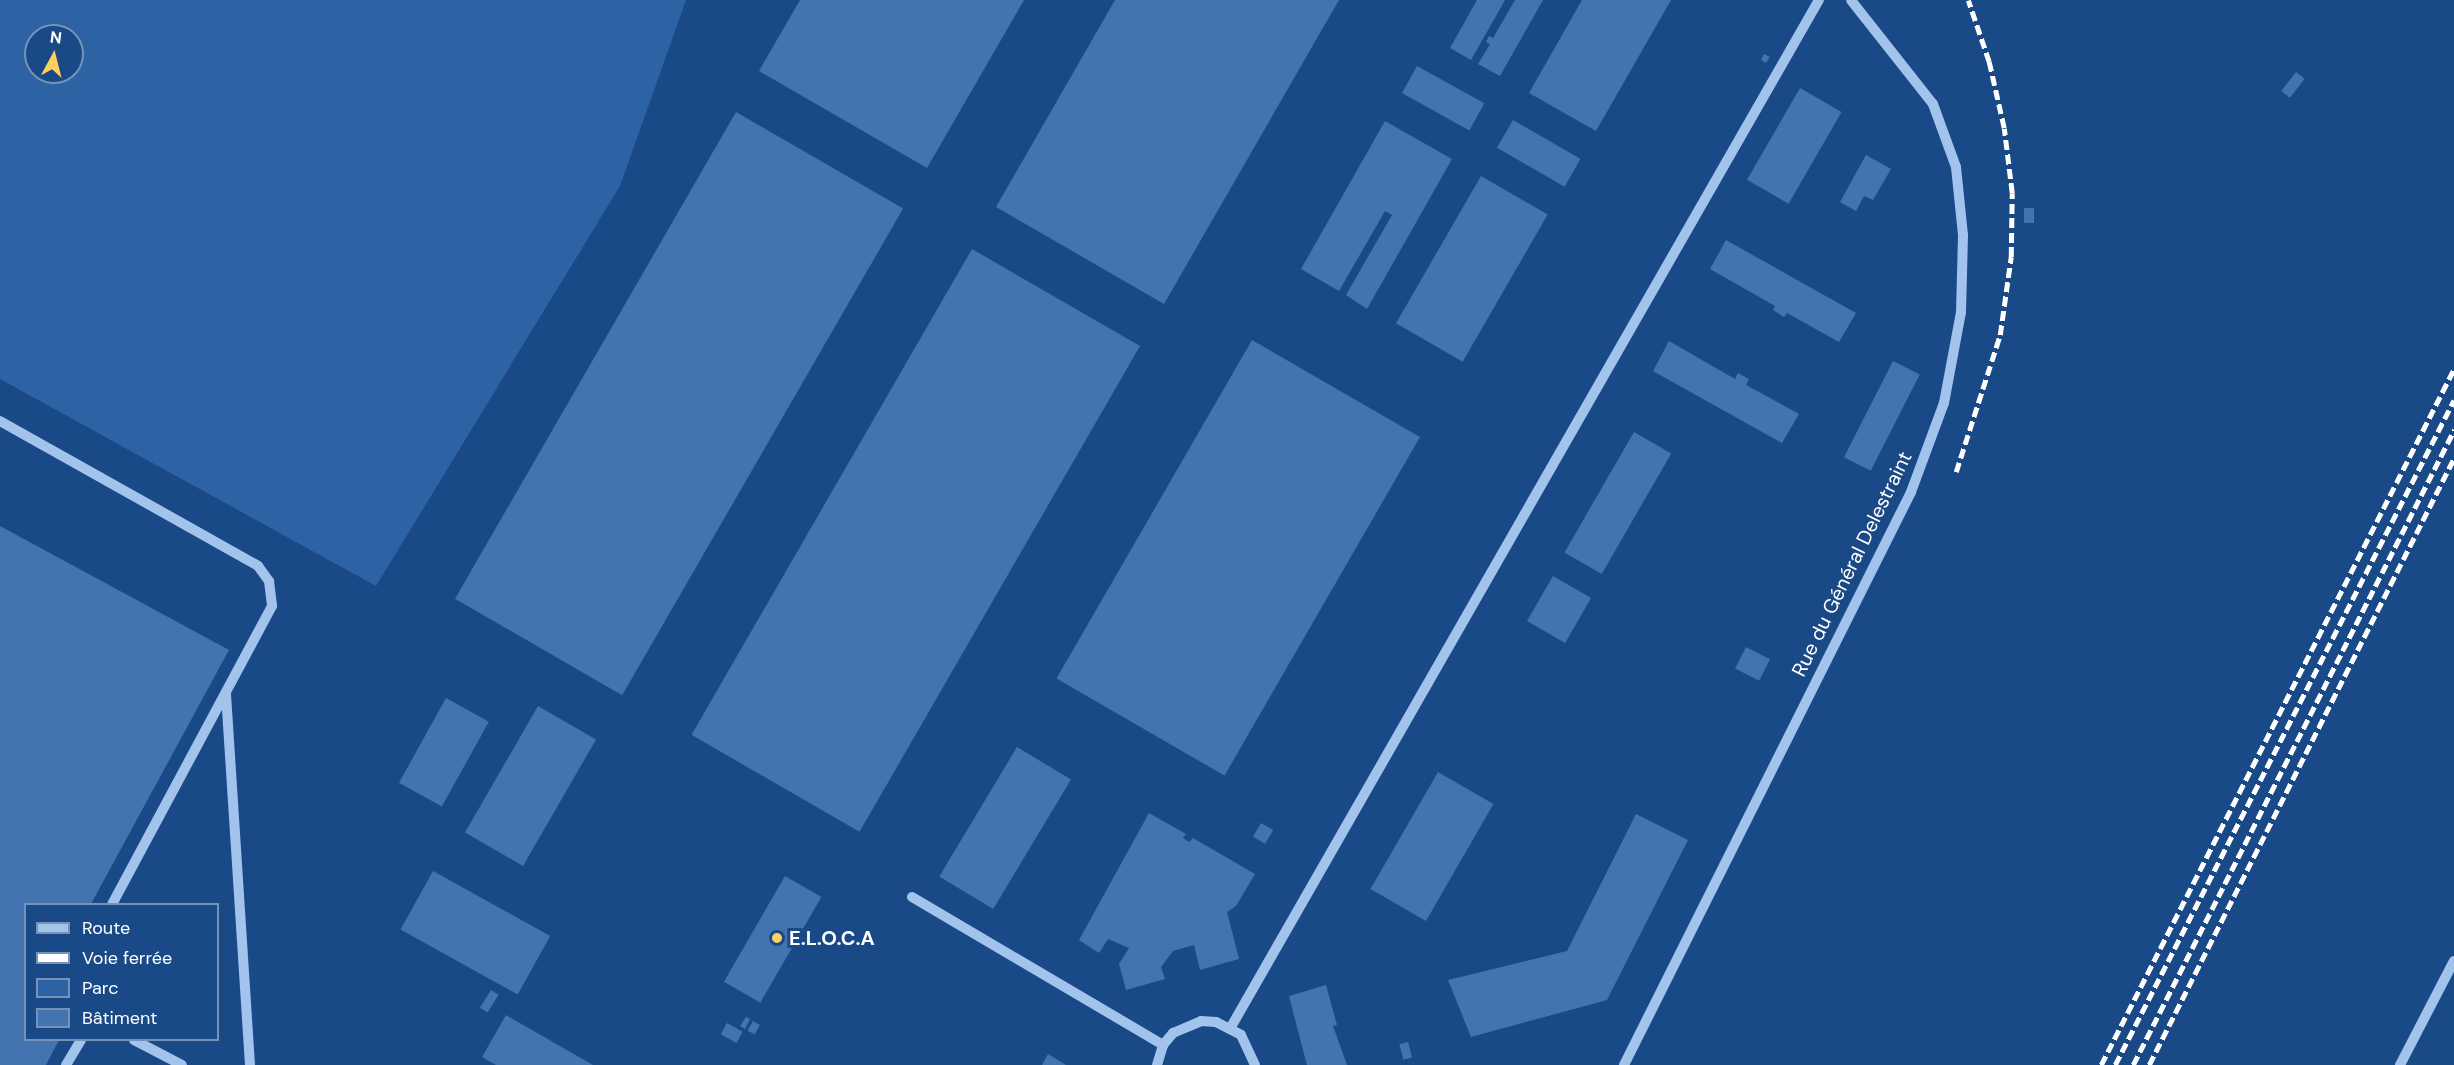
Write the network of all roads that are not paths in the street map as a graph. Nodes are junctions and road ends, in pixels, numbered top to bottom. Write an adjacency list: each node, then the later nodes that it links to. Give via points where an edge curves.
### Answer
1 (1819, 0): 8 (street)
2 (1851, 0): 17 (street, Rue du Général Delestraint, via 1933,104 1956,167 1964,235 1961,312 1944,403 1911,492)
3 (0, 421): 4 (street, via 258,566 269,581 272,606)
4 (226, 692): 6 (street); 14 (street)
5 (912, 897): 11 (street)
6 (112, 903)
7 (2454, 961): 18 (street)
8 (1231, 1027): 11 (street, via 1209,1021 1186,1025); 16 (street, via 1249,1045)
9 (80, 1041): 12 (street)
10 (136, 1041): 13 (street)
11 (1163, 1045): 15 (street)
12 (66, 1065)
13 (182, 1065)
14 (250, 1065)
15 (1157, 1065)
16 (1255, 1065)
17 (1624, 1065)
18 (2400, 1065)

